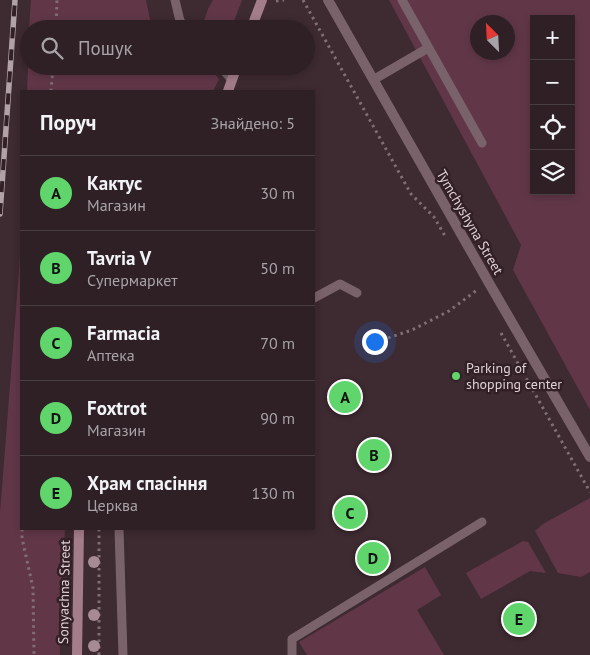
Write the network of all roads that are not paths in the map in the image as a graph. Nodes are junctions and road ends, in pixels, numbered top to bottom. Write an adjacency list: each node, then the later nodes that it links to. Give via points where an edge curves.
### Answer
1 (174, 0): 5 (lane)
2 (262, 0): 6 (street)
3 (328, 0): 11 (street, Tymchyshyna Street)
4 (402, 0): 7 (lane)
5 (180, 20)
6 (254, 20)
7 (428, 48): 11 (lane); 13 (lane)
8 (228, 75): 10 (lane)
9 (234, 75): 10 (street)
10 (232, 80): 12 (street)
11 (373, 80): 16 (street, Tymchyshyna Street)
12 (228, 90)
13 (482, 143)
14 (357, 294): 15 (lane, via 340,284)
15 (315, 297)
16 (590, 457)
17 (482, 522): 22 (lane, via 292,639)
18 (79, 530): 20 (street, Sonyachna Street)
19 (119, 530): 21 (lane)
20 (78, 655)
21 (123, 655)
22 (292, 655)

